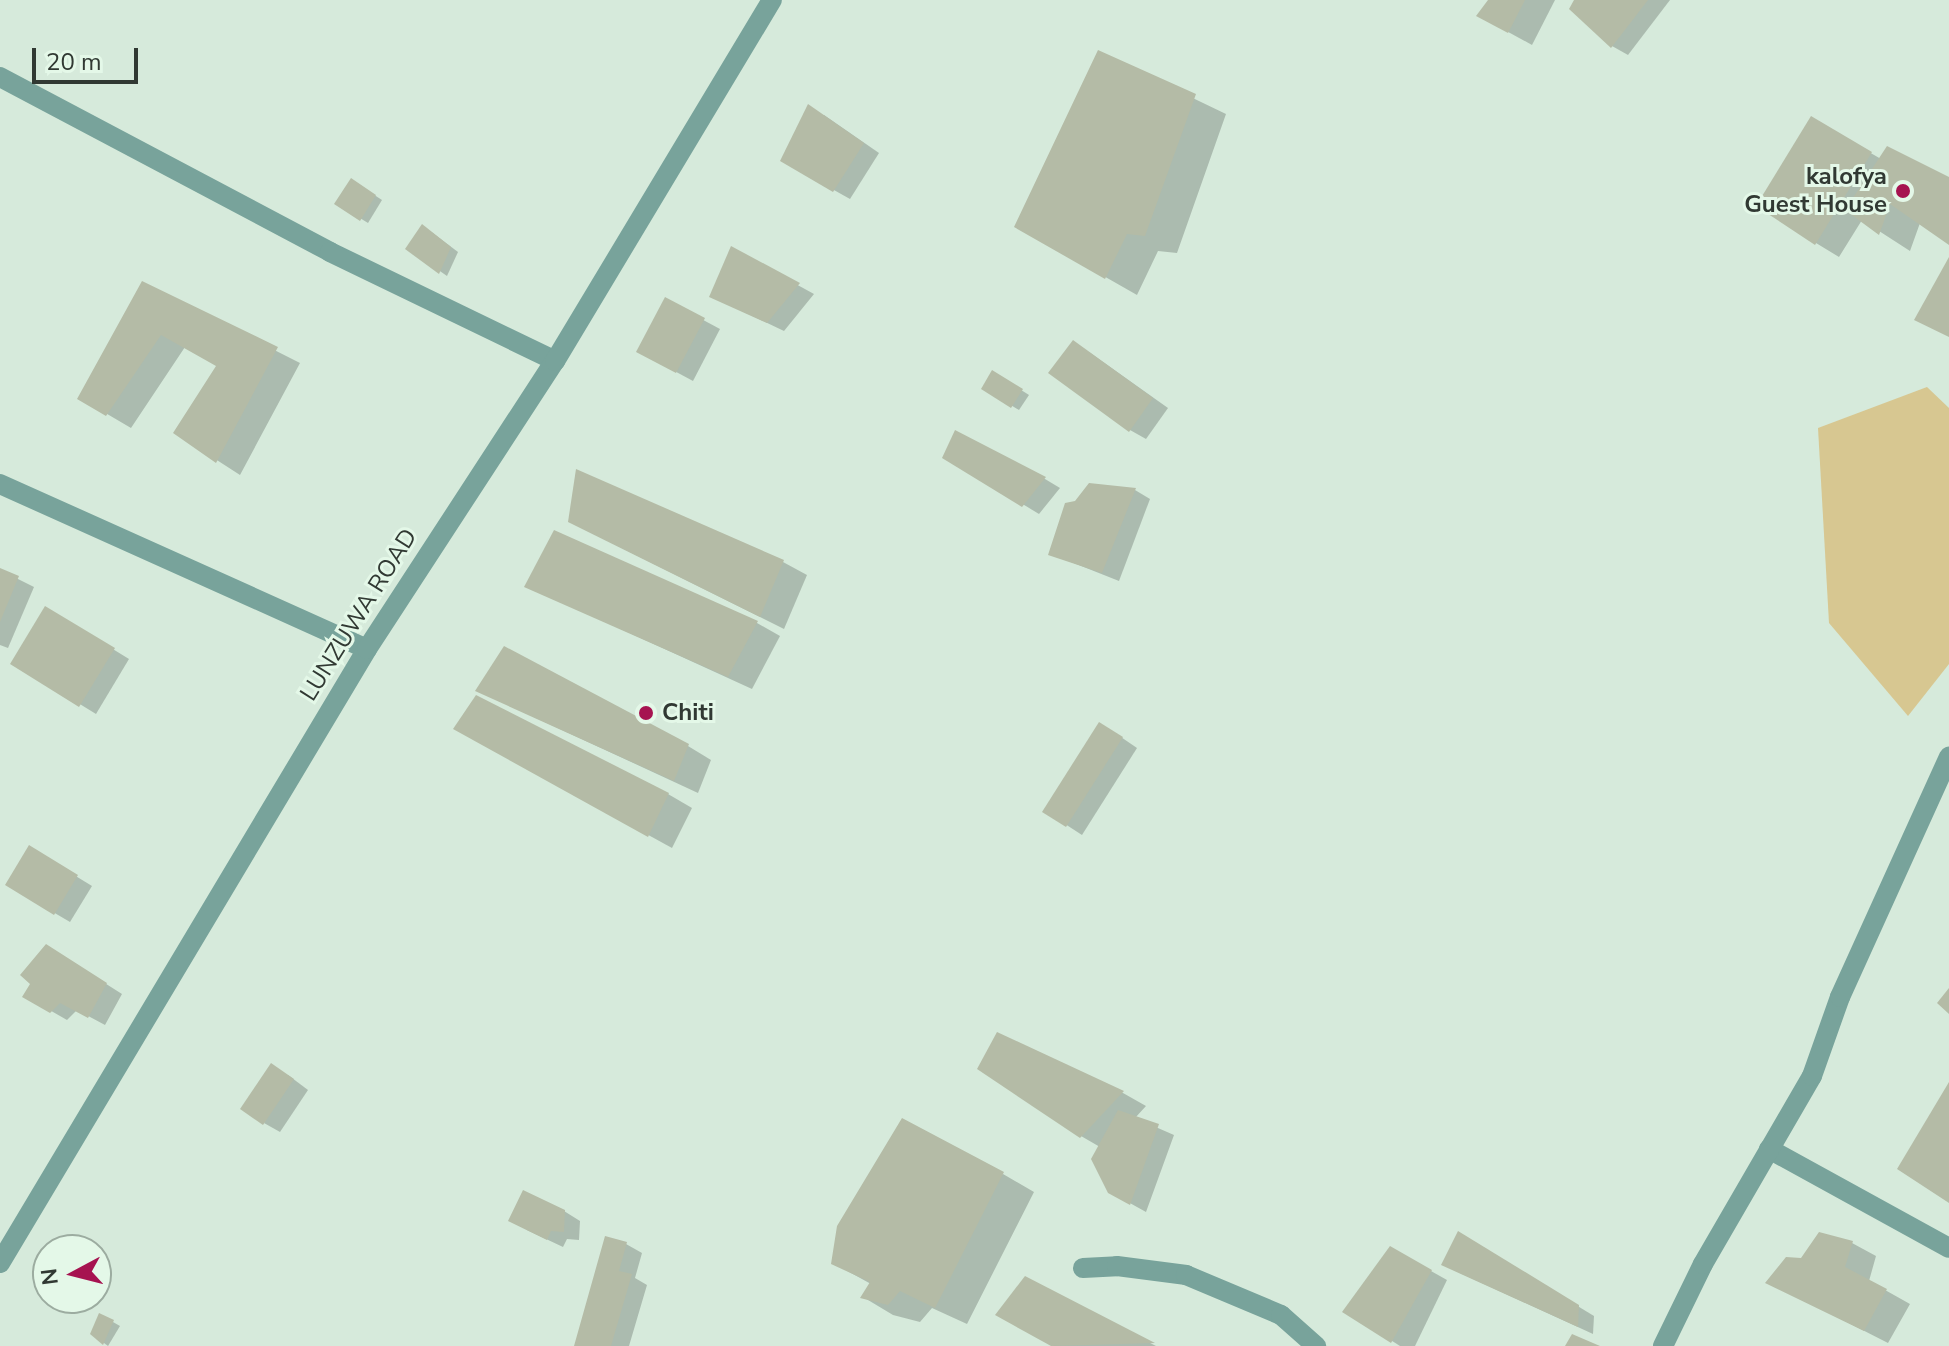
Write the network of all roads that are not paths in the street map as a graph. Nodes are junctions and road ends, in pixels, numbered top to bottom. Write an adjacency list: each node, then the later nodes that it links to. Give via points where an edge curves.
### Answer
1 (772, 0): 3 (street, LUNZUWA ROAD)
2 (0, 77): 3 (street, via 330,252)
3 (555, 361): 5 (street, LUNZUWA ROAD)
4 (0, 484): 5 (street)
5 (367, 649): 9 (street, LUNZUWA ROAD)
6 (1949, 757): 7 (street, via 1840,997 1812,1076)
7 (1769, 1149): 8 (street); 12 (street)
8 (1949, 1248)
9 (2, 1252)
10 (1083, 1268): 11 (street, via 1117,1266 1186,1275 1281,1315)
11 (1316, 1346)
12 (1663, 1346)

